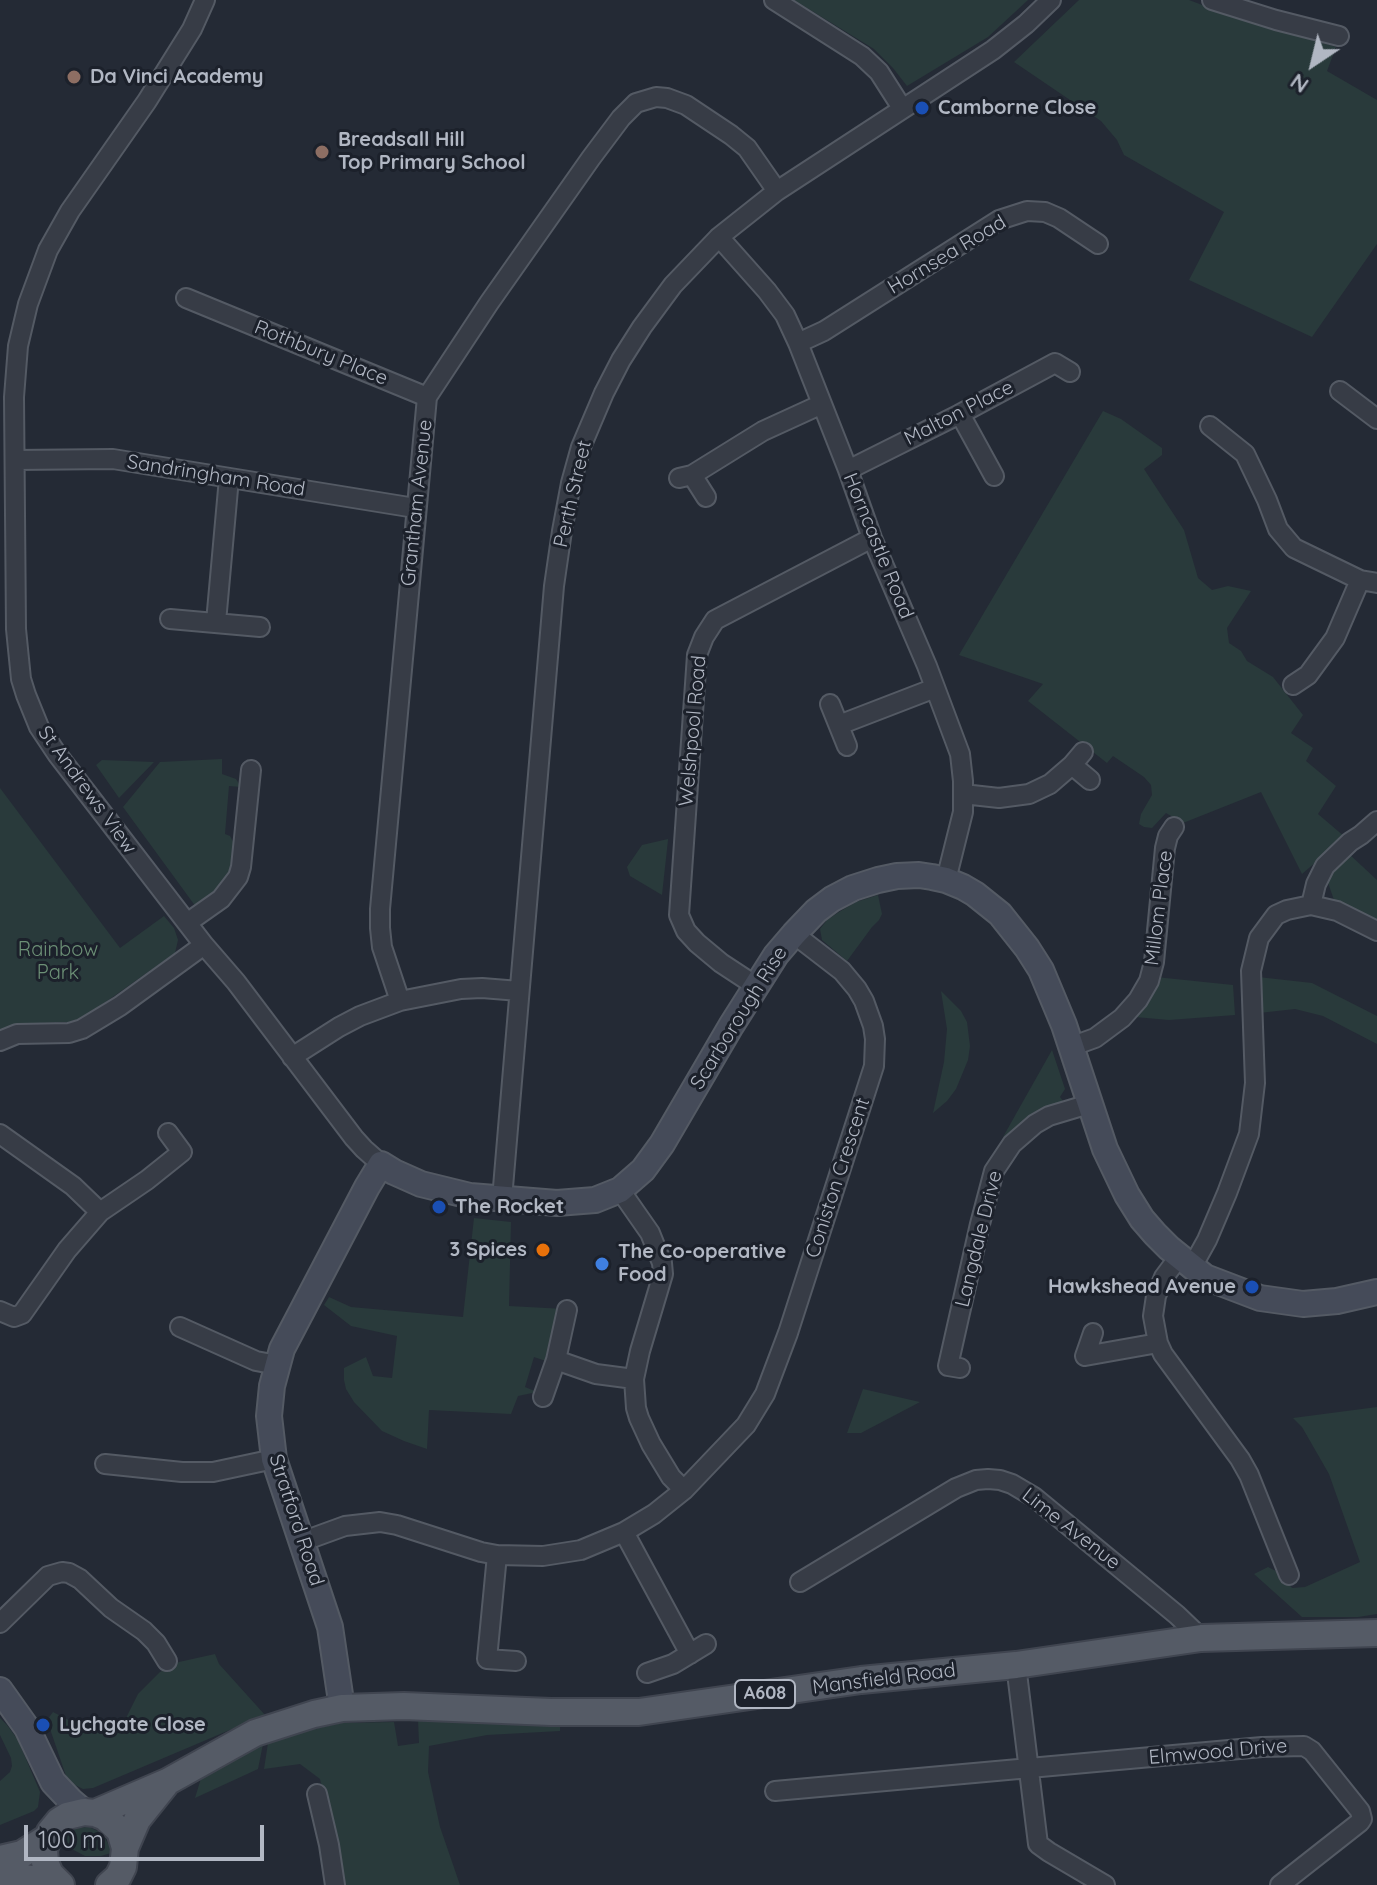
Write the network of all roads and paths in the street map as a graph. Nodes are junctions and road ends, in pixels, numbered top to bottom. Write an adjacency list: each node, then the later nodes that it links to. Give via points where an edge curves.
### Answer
1 (205, 0): 19 (street, St Andrews View, via 147,101 48,250 18,346)
2 (774, 0): 6 (street, via 862,56)
3 (1051, 0): 6 (street, Perth Street, via 993,50)
4 (1212, 0): 5 (street)
5 (1339, 36)
6 (902, 108): 7 (street, Perth Street)
7 (777, 191): 8 (street, Perth Street); 14 (street, Grantham Avenue, via 747,148 686,105 656,97 636,103 591,158)
8 (719, 237): 11 (street, Horncastle Road, via 785,315); 47 (street, Perth Street, via 673,285 621,360 581,447 571,483 554,586)
9 (1098, 244): 11 (street, Hornsea Road, via 1045,212 1027,211 999,220)
10 (186, 298): 14 (street, Rothbury Place, via 218,302)
11 (798, 343): 15 (street, Horncastle Road)
12 (1070, 372): 16 (street, Malton Place, via 1055,363)
13 (1340, 391): 17 (street)
14 (427, 397): 24 (street, Grantham Avenue)
15 (822, 404): 20 (street, Horncastle Road); 23 (street, via 686,476)
16 (960, 414): 20 (street, Malton Place); 21 (street, via 990,450)
17 (1377, 419)
18 (1210, 426): 26 (street, via 1245,454 1278,529 1294,548)
19 (15, 460): 22 (street, Sandringham Road, via 113,459); 42 (street, St Andrews View, via 16,629 26,695 57,754)
20 (848, 470): 25 (street, Horncastle Road)
21 (994, 476)
22 (229, 478): 24 (street, Sandringham Road); 28 (street)
23 (706, 497)
24 (415, 508): 48 (street, Grantham Avenue, via 380,909 382,947)
25 (872, 538): 31 (street, Horncastle Road); 46 (street, Welshpool Road, via 715,620 697,655 679,915 691,938)
26 (1369, 582): 30 (street, via 1308,675)
27 (170, 619): 28 (street)
28 (216, 622): 29 (street)
29 (260, 627)
30 (1293, 685)
31 (935, 688): 33 (street); 37 (street, Horncastle Road, via 960,754)
32 (830, 704): 33 (street)
33 (839, 725): 34 (street)
34 (847, 746)
35 (251, 770): 42 (street, via 238,877 221,899)
36 (1090, 780): 37 (street, via 1077,758 1050,784 1029,794)
37 (963, 794): 40 (street, Horncastle Road)
38 (1377, 821): 41 (street, via 1325,866)
39 (1174, 827): 50 (street, Millom Place, via 1165,848 1149,981 1122,1018 1095,1038)
40 (946, 880): 44 (street, Scarborough Rise, via 919,875 853,888 816,911); 50 (street, Scarborough Rise, via 982,899 1014,930 1041,970)
41 (1311, 905): 43 (street); 59 (street, via 1276,915 1256,946 1251,971 1255,1083 1249,1134 1207,1240)
42 (187, 923): 45 (street, St Andrews View)
43 (1377, 931)
44 (794, 934): 46 (street, Scarborough Rise); 73 (street, Coniston Crescent, via 857,989 873,1026 874,1066 765,1394 746,1425)
45 (204, 945): 49 (street, via 82,1029 17,1034); 51 (street, St Andrews View)
46 (756, 986): 56 (street, Scarborough Rise, via 662,1144)
47 (519, 991): 48 (street, via 461,989); 57 (street, Perth Street)
48 (400, 1001): 51 (street, via 360,1016)
49 (0, 1041)
50 (1070, 1047): 52 (street, Scarborough Rise)
51 (292, 1057): 55 (street, St Andrews View, via 354,1138)
52 (1089, 1104): 59 (street, Scarborough Rise, via 1127,1195 1142,1219); 68 (street, Langdale Drive, via 1035,1124 1012,1144 994,1171 948,1366)
53 (168, 1133): 58 (street, via 182,1152)
54 (0, 1134): 58 (street)
55 (381, 1164): 57 (street, Scarborough Rise, via 433,1188); 67 (street, Stratford Road)
56 (620, 1190): 57 (street, Scarborough Rise, via 595,1200 557,1203); 69 (street, via 650,1233 663,1274)
57 (502, 1199)
58 (100, 1212): 62 (street, via 22,1314 14,1317)
59 (1185, 1262): 60 (street, Scarborough Rise, via 1219,1284 1285,1302 1322,1304); 65 (street, via 1164,1277 1156,1296)
60 (1377, 1292)
61 (567, 1310): 66 (street)
62 (0, 1311)
63 (180, 1327): 67 (street)
64 (1093, 1333): 65 (street, via 1085,1356)
65 (1158, 1343): 77 (street, via 1240,1459 1273,1557)
66 (556, 1360): 69 (street, via 596,1374); 70 (street)
67 (277, 1365): 71 (street, Stratford Road, via 269,1416)
68 (960, 1368)
69 (634, 1379): 73 (street, via 644,1430)
70 (543, 1397)
71 (274, 1459): 72 (street, via 213,1472); 75 (street, Stratford Road)
72 (105, 1464)
73 (684, 1490): 74 (street, Coniston Crescent)
74 (624, 1532): 76 (street, Coniston Crescent, via 564,1554); 87 (street, via 698,1649)
75 (301, 1542): 76 (street, Coniston Crescent, via 345,1526 380,1522); 89 (street, Stratford Road, via 330,1627)
76 (497, 1555): 85 (street, via 487,1659)
77 (1289, 1575)
78 (800, 1582): 83 (street, Lime Avenue, via 956,1488 976,1480 1000,1480 1034,1497)
79 (127, 1619): 80 (street, via 80,1579 62,1572 48,1576); 82 (street); 84 (street, via 156,1643)
80 (0, 1623)
81 (1377, 1633): 83 (main road, Mansfield Road / A608)
82 (116, 1634)
83 (1201, 1638): 86 (main road, Mansfield Road / A608)
84 (167, 1661)
85 (516, 1661)
86 (1016, 1665): 89 (main road, Mansfield Road / A608, via 861,1680 639,1712); 90 (street)
87 (647, 1673)
88 (0, 1690): 91 (street, via 27,1728)
89 (342, 1708): 92 (main road, Mansfield Road / A608, via 262,1730)
90 (1029, 1768): 93 (street, Elmwood Drive); 103 (street, via 1038,1844); 104 (street, Elmwood Drive, via 1304,1746 1362,1819)
91 (53, 1782): 95 (street); 96 (street)
92 (167, 1782): 95 (main road, A608); 97 (main road, A608, via 137,1820)
93 (775, 1791)
94 (317, 1794): 102 (street)
95 (90, 1812): 96 (main road, via 67,1816); 97 (main road, via 113,1823)
96 (50, 1832): 98 (main road, via 22,1854); 100 (main road, via 45,1862)
97 (125, 1848): 101 (main road, via 123,1867)
98 (0, 1859)
99 (0, 1878): 100 (main road)
100 (60, 1884)
101 (109, 1885)
102 (335, 1885)
103 (1105, 1885)
104 (1280, 1885)

